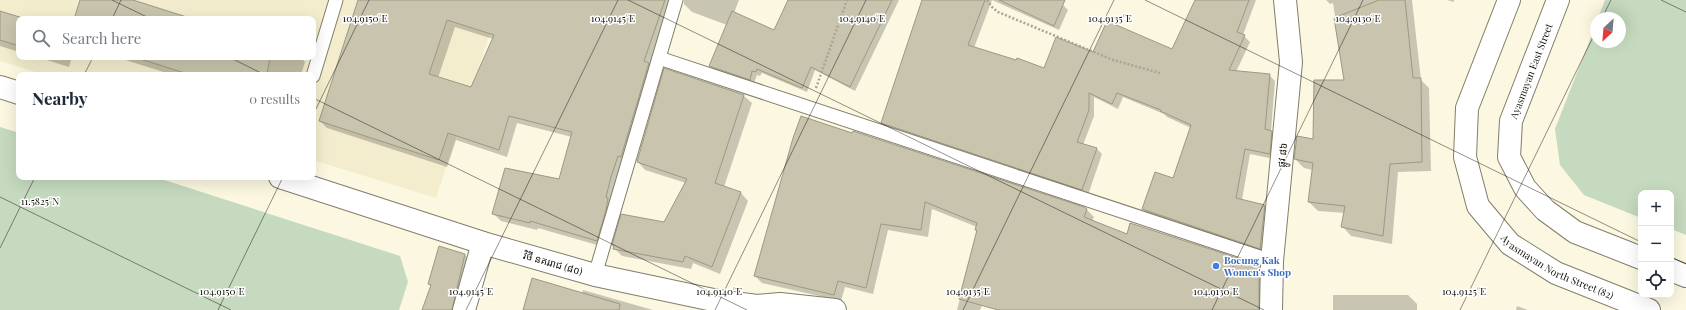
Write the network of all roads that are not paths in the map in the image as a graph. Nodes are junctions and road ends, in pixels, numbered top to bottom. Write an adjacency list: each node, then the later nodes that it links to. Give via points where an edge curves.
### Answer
1 (336, 0): 7 (lane)
2 (676, 0): 6 (lane)
3 (1285, 0): 13 (street, ផ្លូវ ៨៦, via 1291,62)
4 (1509, 0): 21 (street, Ayasmayan North Street (82), via 1467,108 1465,157 1478,206 1510,244 1556,273)
5 (1558, 0): 12 (street, Ayasmayan East Street, via 1511,121 1509,157 1524,188 1545,210 1575,232)
6 (659, 58): 13 (lane); 15 (lane)
7 (314, 72)
8 (0, 87): 9 (street)
9 (16, 92)
10 (290, 180): 11 (street, វិថី នគររាជ (៨០))
11 (483, 242): 15 (street, វិថី នគររាជ (៨០)); 18 (street)
12 (1638, 257)
13 (1272, 261): 20 (street, ផ្លូវ ៨៦)
14 (1674, 271): 16 (street)
15 (595, 275): 17 (street, វិថី នគររាជ (៨០), via 718,301)
16 (1686, 276)
17 (779, 307): 19 (street, វិថី នគររាជ (៨០))
18 (464, 310)
19 (835, 310)
20 (1271, 310)
21 (1649, 310)

